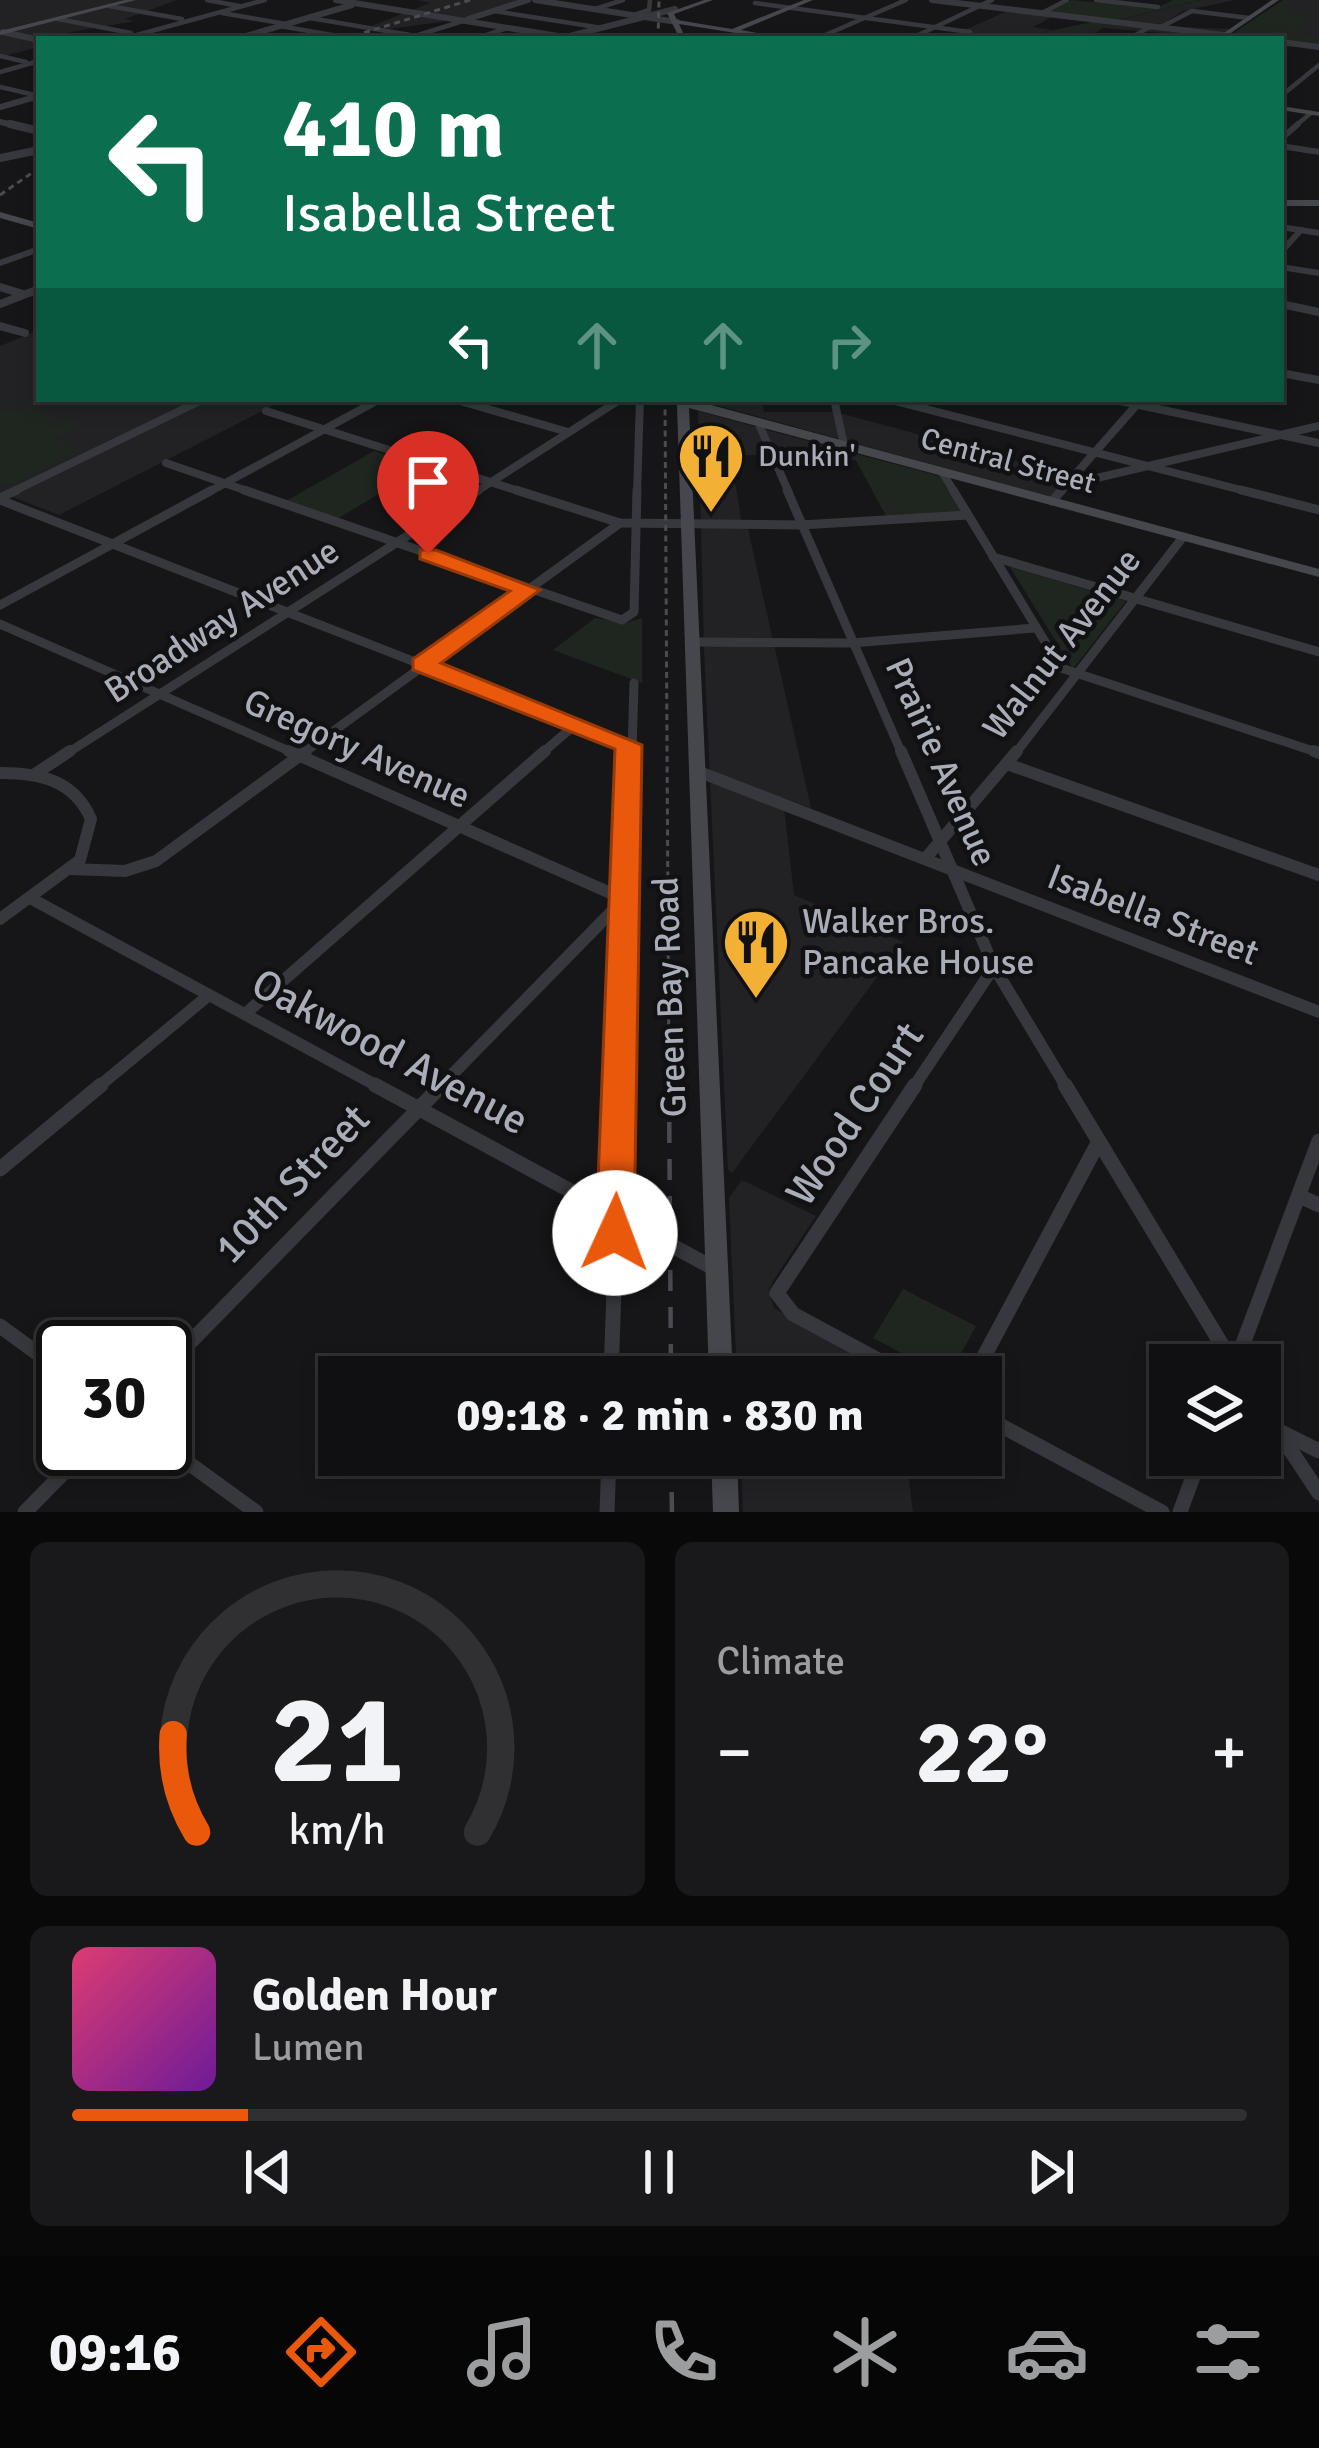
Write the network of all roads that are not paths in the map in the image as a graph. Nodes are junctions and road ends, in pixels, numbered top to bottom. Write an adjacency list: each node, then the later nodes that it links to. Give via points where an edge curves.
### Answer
1 (133, 0): 21 (main road)
2 (207, 0): 22 (street)
3 (266, 0): 22 (street)
4 (337, 0): 19 (street)
5 (370, 0): 19 (street)
6 (532, 0): 26 (street); 28 (street)
7 (623, 0): 26 (street)
8 (650, 0): 31 (street, via 649,10)
9 (709, 0): 27 (main road)
10 (810, 0): 24 (main road)
11 (906, 0): 34 (street)
12 (932, 0): 23 (street)
13 (992, 0): 23 (street)
14 (1066, 0): 30 (street)
15 (1098, 0): 20 (street)
16 (1137, 0): 20 (street)
17 (1276, 0): 35 (main road)
18 (755, 3): 24 (street)
19 (358, 4): 33 (street); 38 (street)
20 (1130, 4): 25 (street)
21 (109, 6): 36 (main road); 37 (street)
22 (243, 6): 29 (street)
23 (979, 6): 30 (street); 42 (street)
24 (790, 8): 34 (street); 46 (main road)
25 (1158, 8)
26 (596, 9): 31 (street)
27 (675, 9): 32 (street); 39 (main road)
28 (494, 11): 38 (street); 45 (street)
29 (219, 13): 37 (street); 40 (street)
30 (1042, 13): 41 (street)
31 (634, 15): 32 (street)
32 (646, 17): 39 (street); 45 (street)
33 (310, 18): 40 (street); 53 (street)
34 (866, 18): 42 (street); 60 (street)
35 (1249, 18): 43 (street, via 1189,12); 64 (main road)
36 (58, 19): 48 (main road); 49 (street)
37 (190, 21): 49 (street)
38 (463, 21): 44 (street); 53 (street)
39 (676, 22): 46 (main road); 57 (main road)
40 (283, 25): 51 (street); 52 (street)
41 (1151, 26): 43 (street); 62 (street)
42 (935, 27): 47 (street); 61 (street)
43 (1161, 27): 63 (street)
44 (507, 28): 54 (street); 55 (street)
45 (602, 28): 56 (street)
46 (731, 31): 58 (main road); 59 (main road)
47 (970, 32)
48 (2, 33): 65 (street)
49 (139, 34): 50 (street)
50 (132, 36)
51 (246, 36)
52 (339, 36)
53 (416, 36)
54 (484, 36)
55 (550, 36)
56 (569, 36)
57 (682, 36)
58 (718, 36)
59 (766, 36)
60 (823, 36)
61 (916, 36)
62 (1134, 36)
63 (1215, 36)
64 (1222, 36)
65 (36, 39)
66 (1284, 42): 67 (street)
67 (1319, 47)
68 (0, 56): 69 (street)
69 (36, 62): 71 (street)
70 (1319, 65): 73 (street)
71 (0, 72)
72 (0, 87): 74 (street)
73 (1284, 94)
74 (36, 95)
75 (36, 97): 76 (street)
76 (0, 107)
77 (1284, 108): 78 (main road)
78 (1315, 113): 81 (street)
79 (0, 122): 80 (street)
80 (36, 130)
81 (1284, 140)
82 (1284, 144): 84 (street)
83 (36, 151): 85 (street)
84 (1319, 152)
85 (0, 158)
86 (1284, 202): 87 (main road)
87 (1319, 202)
88 (0, 215): 89 (main road)
89 (36, 225)
90 (1284, 227): 91 (street)
91 (1301, 230): 92 (street); 93 (street)
92 (1319, 233)
93 (1284, 249)
94 (36, 250): 95 (street)
95 (0, 263)
96 (1284, 267): 97 (street)
97 (1319, 273)
98 (0, 287): 100 (street)
99 (36, 291): 100 (street)
100 (26, 295): 101 (street)
101 (0, 304)
102 (1284, 305): 103 (street)
103 (1319, 312)
104 (0, 326): 105 (street)
105 (25, 334)
106 (1284, 374): 107 (street)
107 (1319, 380)
108 (198, 402): 133 (street)
109 (374, 402): 121 (street)
110 (463, 402): 122 (street)
111 (616, 402): 122 (street, Broadway Avenue)
112 (640, 402): 138 (street)
113 (678, 402): 139 (main road, Green Bay Road)
114 (685, 402): 119 (main road, Central Street)
115 (835, 402): 125 (street)
116 (899, 402): 126 (street)
117 (1140, 402): 123 (street); 126 (street)
118 (266, 411): 121 (street)
119 (758, 422): 125 (main road, Central Street); 140 (street, Prairie Avenue)
120 (1319, 426): 123 (street)
121 (324, 429): 130 (street); 131 (street)
122 (568, 432): 130 (street, Broadway Avenue)
123 (1284, 436): 124 (street); 128 (street)
124 (1319, 443)
125 (844, 445): 129 (main road, Central Street)
126 (1095, 453): 128 (street); 132 (street)
127 (166, 463): 131 (street)
128 (1147, 466): 132 (street); 135 (street)
129 (942, 472): 134 (main road, Central Street); 136 (street)
130 (490, 482): 137 (street); 142 (street, Broadway Avenue)
131 (224, 483): 142 (street); 143 (street)
132 (1066, 485): 134 (street)
133 (0, 499): 143 (street)
134 (1052, 501): 141 (main road, Central Street)
135 (1319, 510)
136 (968, 515): 140 (street); 144 (street)
137 (620, 523): 138 (street); 146 (street)
138 (636, 524): 139 (street); 146 (street, via 629,619)
139 (689, 524): 140 (street); 152 (main road, Green Bay Road)
140 (801, 525): 153 (street, Prairie Avenue)
141 (1183, 537): 145 (main road, Central Street); 147 (street, Walnut Avenue)
142 (395, 543): 146 (street); 149 (street, Broadway Avenue)
143 (112, 544): 148 (street); 149 (street)
144 (993, 557): 147 (street); 151 (street)
145 (1319, 573)
146 (528, 590): 155 (street)
147 (1135, 598): 154 (street); 156 (street, Walnut Avenue)
148 (0, 605)
149 (286, 612): 155 (street); 158 (street, Broadway Avenue)
150 (0, 624): 158 (street, Gregory Avenue)
151 (1035, 628): 153 (street); 156 (street)
152 (694, 642): 153 (street); 164 (main road, Green Bay Road)
153 (852, 643): 168 (street, Prairie Avenue)
154 (1319, 652)
155 (419, 666): 159 (street); 162 (street)
156 (1074, 675): 161 (street); 163 (street, Walnut Avenue)
157 (634, 683): 160 (street)
158 (158, 694): 162 (street, Gregory Avenue); 166 (street, Broadway Avenue)
159 (575, 724): 160 (street); 167 (street)
160 (628, 745): 174 (street)
161 (1319, 753)
162 (298, 756): 167 (street, Gregory Avenue); 170 (street, via 156,861 125,872)
163 (1006, 764): 168 (street, Walnut Avenue); 172 (street)
164 (697, 772): 169 (street, Isabella Street); 187 (main road, Green Bay Road)
165 (0, 773): 166 (street)
166 (35, 774): 170 (street, via 69,786 87,806 89,839)
167 (458, 827): 174 (street, Gregory Avenue); 179 (street)
168 (943, 845): 169 (street, Walnut Avenue); 171 (street, Prairie Avenue)
169 (925, 860): 171 (street, Isabella Street)
170 (70, 869): 173 (street)
171 (952, 870): 176 (street, Prairie Avenue); 178 (street, Isabella Street)
172 (1319, 875)
173 (33, 896): 175 (street); 177 (street, Oakwood Avenue)
174 (624, 899): 180 (street, 10th Street); 186 (street)
175 (0, 919)
176 (994, 967): 182 (street, Prairie Avenue); 195 (street, Wood Court, via 781,1285 778,1300 793,1314)
177 (209, 995): 179 (street, Oakwood Avenue); 183 (street)
178 (1319, 1012)
179 (244, 1014): 180 (street, Oakwood Avenue)
180 (417, 1108): 186 (street, Oakwood Avenue); 189 (street, 10th Street)
181 (1319, 1141): 184 (street)
182 (1097, 1145): 190 (street, Prairie Avenue); 196 (street)
183 (0, 1169)
184 (1298, 1196): 185 (street); 191 (street)
185 (1319, 1205)
186 (615, 1216): 187 (street, Oakwood Avenue); 193 (street)
187 (717, 1270): 194 (main road, Green Bay Road)
188 (0, 1326): 192 (street)
189 (192, 1340)
190 (1221, 1344)
191 (1242, 1344)
192 (36, 1352)
193 (612, 1356)
194 (720, 1356)
195 (871, 1356)
196 (985, 1356)
197 (1002, 1426): 211 (street)
198 (1281, 1432): 200 (street)
199 (1281, 1436): 206 (street)
200 (1319, 1451)
201 (192, 1466): 208 (street)
202 (60, 1476): 207 (street)
203 (608, 1476): 209 (street)
204 (725, 1476): 210 (main road)
205 (1194, 1476): 212 (street)
206 (1319, 1493)
207 (25, 1512)
208 (256, 1512)
209 (607, 1512)
210 (726, 1512)
211 (1162, 1512)
212 (1180, 1512)

